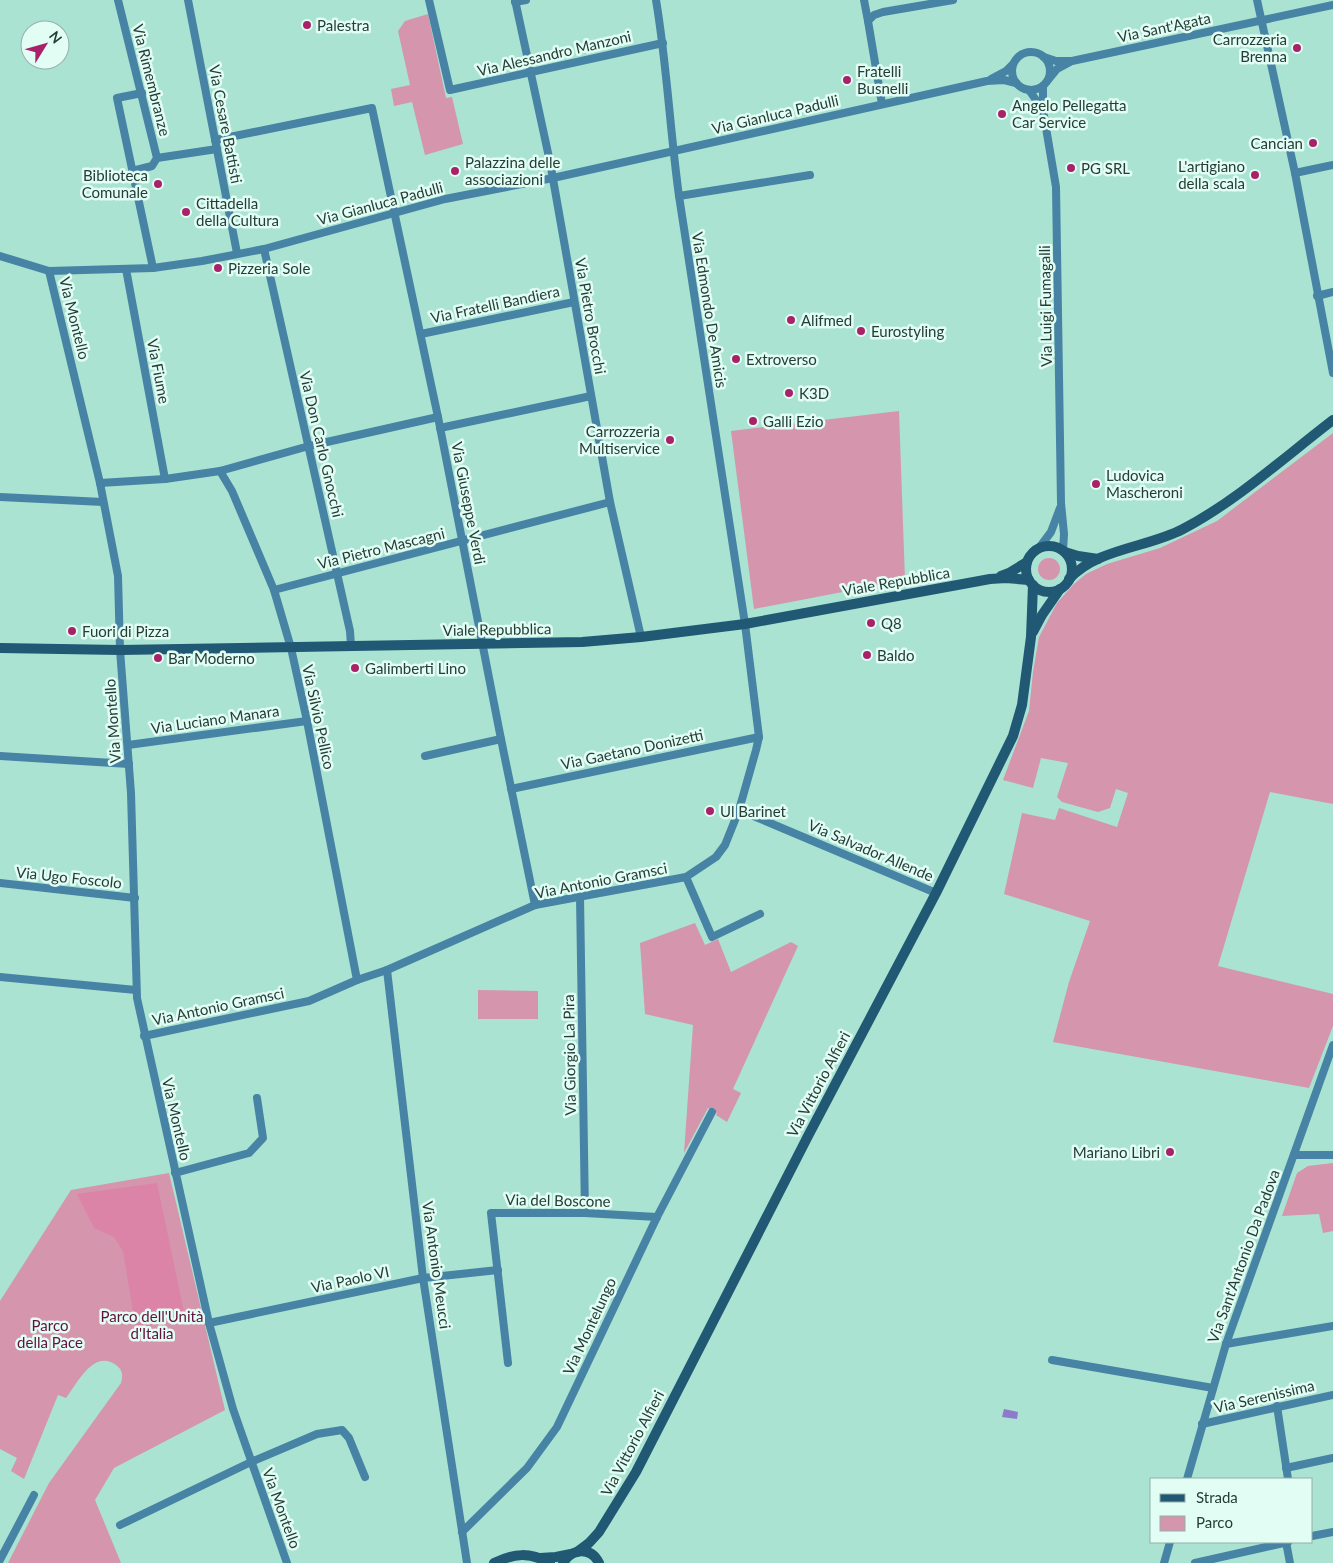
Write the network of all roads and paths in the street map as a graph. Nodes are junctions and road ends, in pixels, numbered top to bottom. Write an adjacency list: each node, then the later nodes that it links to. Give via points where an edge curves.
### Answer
1 (118, 0): 22 (street, Via Rimembranze)
2 (188, 0): 25 (street, Via Cesare Battisti)
3 (429, 0): 17 (street, Via Alessandro Manzoni, via 450,90)
4 (526, 0): 9 (street)
5 (656, 0): 13 (street, Via Edmondo De Amicis)
6 (864, 0): 12 (street)
7 (953, 0): 12 (street, via 883,12)
8 (1257, 0): 11 (street)
9 (515, 1): 17 (street, Via Pietro Brocchi)
10 (1333, 5): 11 (street, Via Sant'Agata)
11 (1262, 20): 15 (street, Via Sant'Agata); 31 (street)
12 (868, 21): 23 (street)
13 (663, 43): 17 (street, Via Alessandro Manzoni); 27 (street, Via Edmondo De Amicis)
14 (1044, 57): 15 (street, Via Sant'Agata); 16 (street, via 1030,52 1021,55); 20 (street, via 1049,67)
15 (1072, 61): 20 (street, Via Sant'Agata, via 1057,69)
16 (1013, 64): 18 (street); 19 (street)
17 (530, 72): 33 (street, Via Pietro Brocchi)
18 (987, 81): 19 (street); 23 (street)
19 (1016, 83): 21 (street)
20 (1045, 84): 21 (street); 24 (street, Via Luigi Fumagalli)
21 (1029, 90): 24 (street, Via Luigi Fumagalli)
22 (142, 93): 28 (street, Via Rimembranze); 30 (street, via 117,98)
23 (882, 104): 27 (street, Via Gianluca Padulli)
24 (1043, 110): 58 (street, Via Luigi Fumagalli, via 1056,187)
25 (215, 140): 26 (street, Via Cesare Battisti); 35 (street, Via Giuseppe Verdi, via 372,108)
26 (217, 149): 28 (street); 37 (street, Via Cesare Battisti)
27 (673, 151): 33 (street, Via Gianluca Padulli); 34 (street, Via Edmondo De Amicis)
28 (157, 158): 30 (street, Via Rimembranze, via 152,166)
29 (1333, 165): 31 (street)
30 (132, 170): 39 (street)
31 (1295, 173): 43 (street)
32 (810, 175): 34 (street)
33 (553, 178): 35 (street, Via Gianluca Padulli); 44 (street, Via Pietro Brocchi)
34 (679, 196): 70 (street, Via Edmondo De Amicis)
35 (395, 213): 36 (street, Via Gianluca Padulli); 45 (street, Via Giuseppe Verdi)
36 (264, 249): 37 (street, Via Gianluca Padulli); 51 (street, Via Don Carlo Gnocchi)
37 (237, 253): 39 (street, Via Gianluca Padulli)
38 (0, 256): 41 (street, Via Gianluca Padulli)
39 (153, 268): 40 (street, Via Gianluca Padulli)
40 (126, 269): 41 (street, Via Gianluca Padulli); 53 (street, Via Fiume)
41 (49, 271): 54 (street, Via Montello)
42 (1333, 292): 43 (street)
43 (1318, 296): 46 (street)
44 (574, 302): 45 (street, Via Fratelli Bandiera); 47 (street, Via Pietro Brocchi)
45 (421, 334): 48 (street, Via Giuseppe Verdi)
46 (1333, 373)
47 (591, 396): 50 (street); 57 (street, Via Pietro Brocchi)
48 (438, 417): 50 (street, Via Giuseppe Verdi); 51 (street)
49 (1333, 420): 62 (street, via 1223,505 1182,530)
50 (440, 428): 59 (street, Via Giuseppe Verdi)
51 (308, 446): 52 (street); 64 (street, Via Don Carlo Gnocchi)
52 (220, 471): 53 (street); 69 (street, Via Silvio Pellico, via 232,491)
53 (165, 479): 54 (street)
54 (100, 483): 56 (street, Via Montello)
55 (0, 497): 56 (street)
56 (104, 502): 77 (street, Via Montello, via 118,576)
57 (610, 502): 59 (street, Via Pietro Mascagni); 71 (street, Via Pietro Brocchi)
58 (1061, 503): 60 (street, Via Luigi Fumagalli, via 1051,532); 61 (street, Via Luigi Fumagalli)
59 (463, 541): 64 (street, Via Pietro Mascagni); 73 (street, Via Giuseppe Verdi)
60 (1039, 548): 61 (street, via 1053,546); 63 (street)
61 (1064, 552): 62 (street); 65 (street, via 1072,565)
62 (1098, 559): 65 (street, via 1078,570)
63 (1027, 562): 66 (street, Viale Repubblica); 67 (street, via 1026,574)
64 (336, 573): 69 (street, Via Pietro Mascagni); 74 (street, Via Don Carlo Gnocchi)
65 (1070, 579): 68 (street)
66 (990, 580): 67 (street, Viale Repubblica, via 1006,578); 70 (street, Viale Repubblica)
67 (1031, 583): 68 (street, via 1046,592); 72 (street, Via Vittorio Alfieri)
68 (1060, 589): 72 (street, Via Vittorio Alfieri)
69 (274, 590): 76 (street, Via Silvio Pellico)
70 (745, 624): 71 (street, Viale Repubblica); 79 (street, Via Antonio Gramsci)
71 (642, 637): 73 (street, Viale Repubblica)
72 (1031, 637): 89 (street, Via Vittorio Alfieri, via 1022,705 1013,736)
73 (482, 645): 74 (street, Viale Repubblica); 80 (street, Via Giuseppe Verdi)
74 (351, 646): 76 (street, Viale Repubblica)
75 (0, 648): 77 (street, Viale Repubblica)
76 (291, 648): 77 (street, Viale Repubblica); 78 (street, Via Silvio Pellico)
77 (120, 650): 81 (street, Via Montello)
78 (306, 721): 81 (street, Via Luciano Manara); 96 (street, Via Silvio Pellico)
79 (759, 737): 85 (street, Via Gaetano Donizetti); 86 (street, Via Antonio Gramsci)
80 (501, 738): 83 (street); 85 (street, Via Giuseppe Verdi)
81 (128, 745): 84 (street, Via Montello)
82 (0, 756): 84 (street)
83 (424, 756)
84 (129, 764): 91 (street, Via Montello)
85 (511, 789): 92 (street, Via Giuseppe Verdi)
86 (739, 810): 87 (street, Via Antonio Gramsci, via 716,857); 89 (street, Via Salvador Allende)
87 (686, 877): 90 (street, Via Antonio Gramsci); 93 (street, via 712,938)
88 (0, 883): 91 (street, Via Ugo Foscolo)
89 (936, 893): 127 (street, Via Vittorio Alfieri, via 636,1472)
90 (580, 897): 92 (street, Via Antonio Gramsci); 105 (street, Via Giorgio La Pira)
91 (135, 898): 97 (street, Via Montello)
92 (535, 905): 94 (street, Via Antonio Gramsci)
93 (760, 914)
94 (387, 970): 96 (street, Via Antonio Gramsci); 108 (street, Via Antonio Meucci)
95 (0, 977): 97 (street)
96 (357, 980): 98 (street, Via Antonio Gramsci, via 309,1001)
97 (136, 990): 98 (street, Via Montello)
98 (144, 1036): 104 (street, Via Montello)
99 (1333, 1045): 102 (street, Via Sant'Antonio Da Padova)
100 (257, 1098): 104 (street, Via Montello, via 263,1138 249,1153)
101 (712, 1112): 106 (street, Via Montelungo)
102 (1294, 1155): 103 (street); 111 (street, Via Sant'Antonio Da Padova)
103 (1333, 1155)
104 (175, 1173): 109 (street, Via Montello)
105 (584, 1213): 106 (street, Via del Boscone); 107 (street, Via del Boscone, via 491,1212)
106 (656, 1217): 126 (street, Via Montelungo, via 557,1427 527,1468)
107 (498, 1270): 108 (street, Via Paolo VI); 113 (street, Via del Boscone)
108 (423, 1278): 109 (street, Via Paolo VI); 126 (street, Via Antonio Meucci)
109 (208, 1324): 119 (street, Via Montello)
110 (1333, 1326): 111 (street)
111 (1226, 1344): 114 (street, Via Sant'Antonio Da Padova)
112 (1052, 1360): 114 (street)
113 (508, 1364)
114 (1212, 1388): 117 (street, Via Sant'Antonio Da Padova)
115 (1333, 1395): 116 (street, Via Serenissima)
116 (1276, 1406): 117 (street, Via Serenissima); 120 (street)
117 (1202, 1424): 122 (street, Via Sant'Antonio Da Padova)
118 (1333, 1458): 120 (street)
119 (251, 1462): 121 (street, via 317,1434 342,1430 349,1438); 125 (street, Via Montello); 137 (street, Via Montello)
120 (1286, 1468): 123 (street)
121 (365, 1476)
122 (1187, 1478)
123 (1288, 1478)
124 (34, 1495): 136 (street)
125 (120, 1525)
126 (462, 1532): 138 (street, Via Antonio Meucci)
127 (599, 1532): 133 (street, Via Vittorio Alfieri); 135 (street, Via Vittorio Alfieri)
128 (1333, 1532): 129 (street)
129 (1313, 1536)
130 (1170, 1543): 142 (street)
131 (1283, 1543): 143 (street)
132 (1287, 1543): 144 (street)
133 (574, 1553): 134 (street); 135 (street, via 583,1551); 141 (street, Via Vittorio Alfieri)
134 (538, 1558): 139 (street, via 512,1555); 140 (street)
135 (597, 1559)
136 (0, 1560)
137 (287, 1563)
138 (467, 1563)
139 (494, 1563)
140 (550, 1563)
141 (563, 1563)
142 (1164, 1563)
143 (1195, 1563)
144 (1290, 1563)

